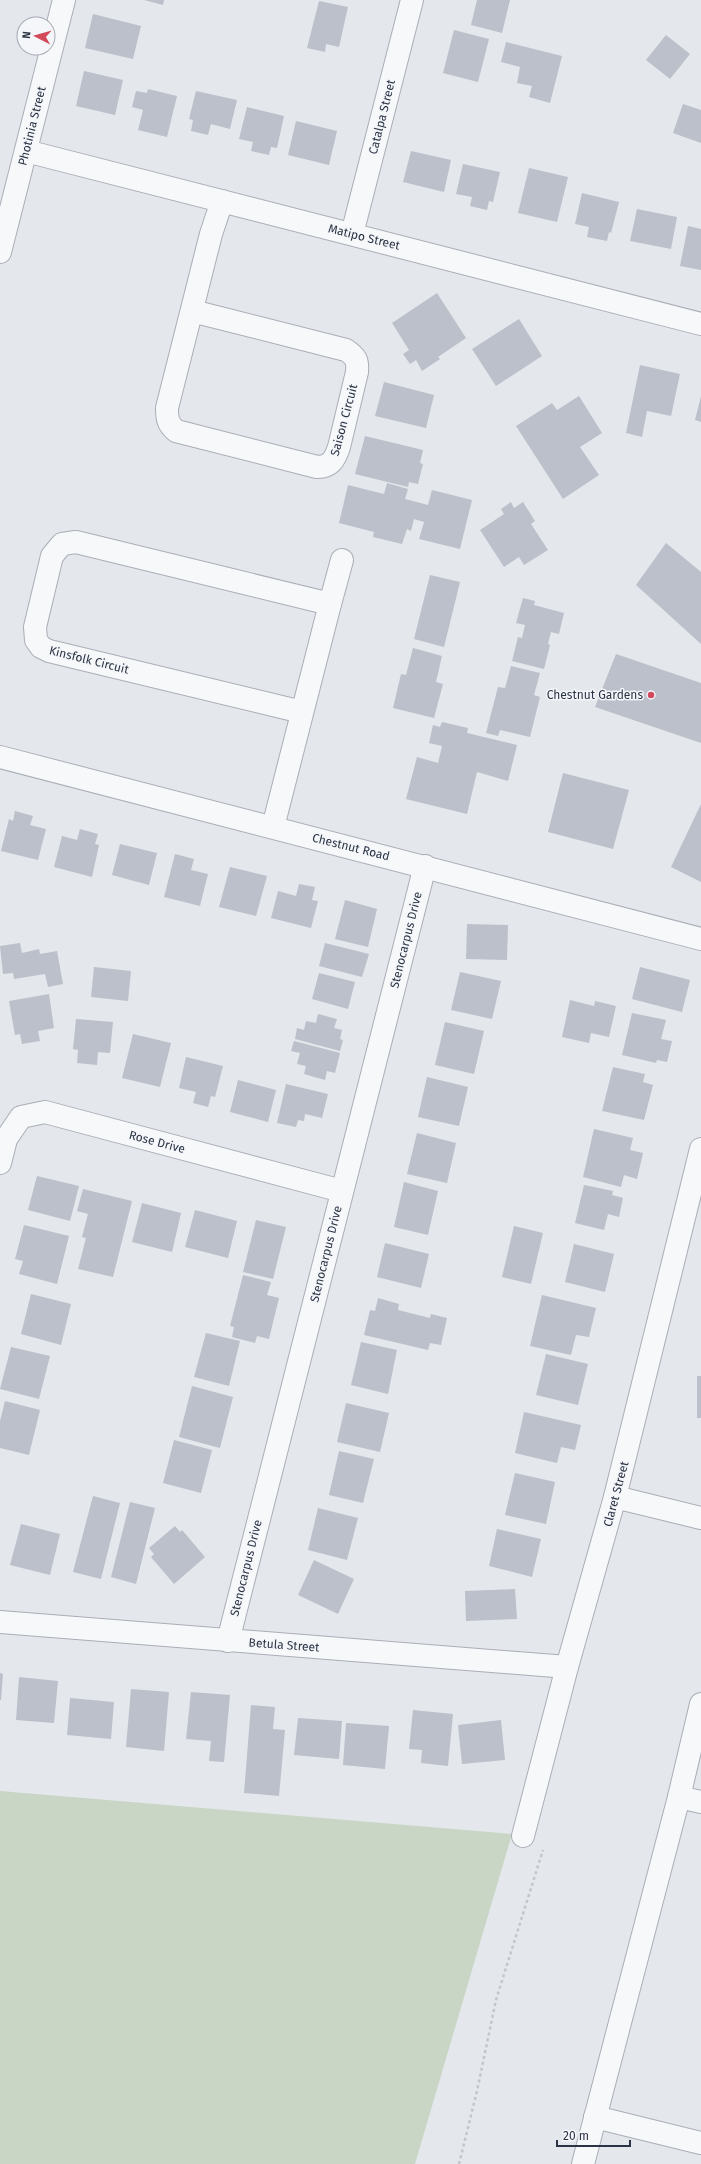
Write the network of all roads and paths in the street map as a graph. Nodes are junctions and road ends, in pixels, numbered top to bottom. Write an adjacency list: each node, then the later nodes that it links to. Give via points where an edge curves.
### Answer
1 (64, 0): 3 (street, Photinia Street)
2 (412, 0): 5 (street, Catalpa Street)
3 (26, 151): 4 (street, Matipo Street); 6 (street, Photinia Street)
4 (222, 201): 5 (street, Matipo Street); 7 (street, Saison Circuit)
5 (352, 234): 8 (street, Matipo Street)
6 (0, 252)
7 (192, 311): 7 (street, Saison Circuit, via 167,408 167,419 171,426 176,431 317,467 331,464 339,447 357,372 358,363 355,356 346,350)
8 (701, 324)
9 (342, 560): 10 (street)
10 (330, 604): 11 (street); 11 (street, Kinsfolk Circuit, via 76,542 62,544 52,556 35,627 36,640 41,647)
11 (302, 712): 13 (street)
12 (0, 757): 13 (street, Chestnut Road)
13 (273, 827): 14 (street, Chestnut Road)
14 (425, 866): 15 (street, Chestnut Road); 18 (street, Stenocarpus Drive)
15 (701, 939)
16 (701, 1149): 19 (street, Claret Street)
17 (0, 1163): 18 (street, Rose Drive, via 6,1139 21,1117 45,1112)
18 (342, 1191): 22 (street, Stenocarpus Drive)
19 (615, 1497): 20 (street); 23 (street, Claret Street)
20 (701, 1518)
21 (0, 1622): 22 (street, Betula Street)
22 (228, 1641): 23 (street, Betula Street)
23 (567, 1667): 27 (street, Claret Street)
24 (701, 1704): 25 (street)
25 (679, 1797): 26 (street); 28 (street)
26 (701, 1802)
27 (523, 1836)
28 (595, 2117): 29 (street); 30 (street)
29 (701, 2143)
30 (583, 2164)

